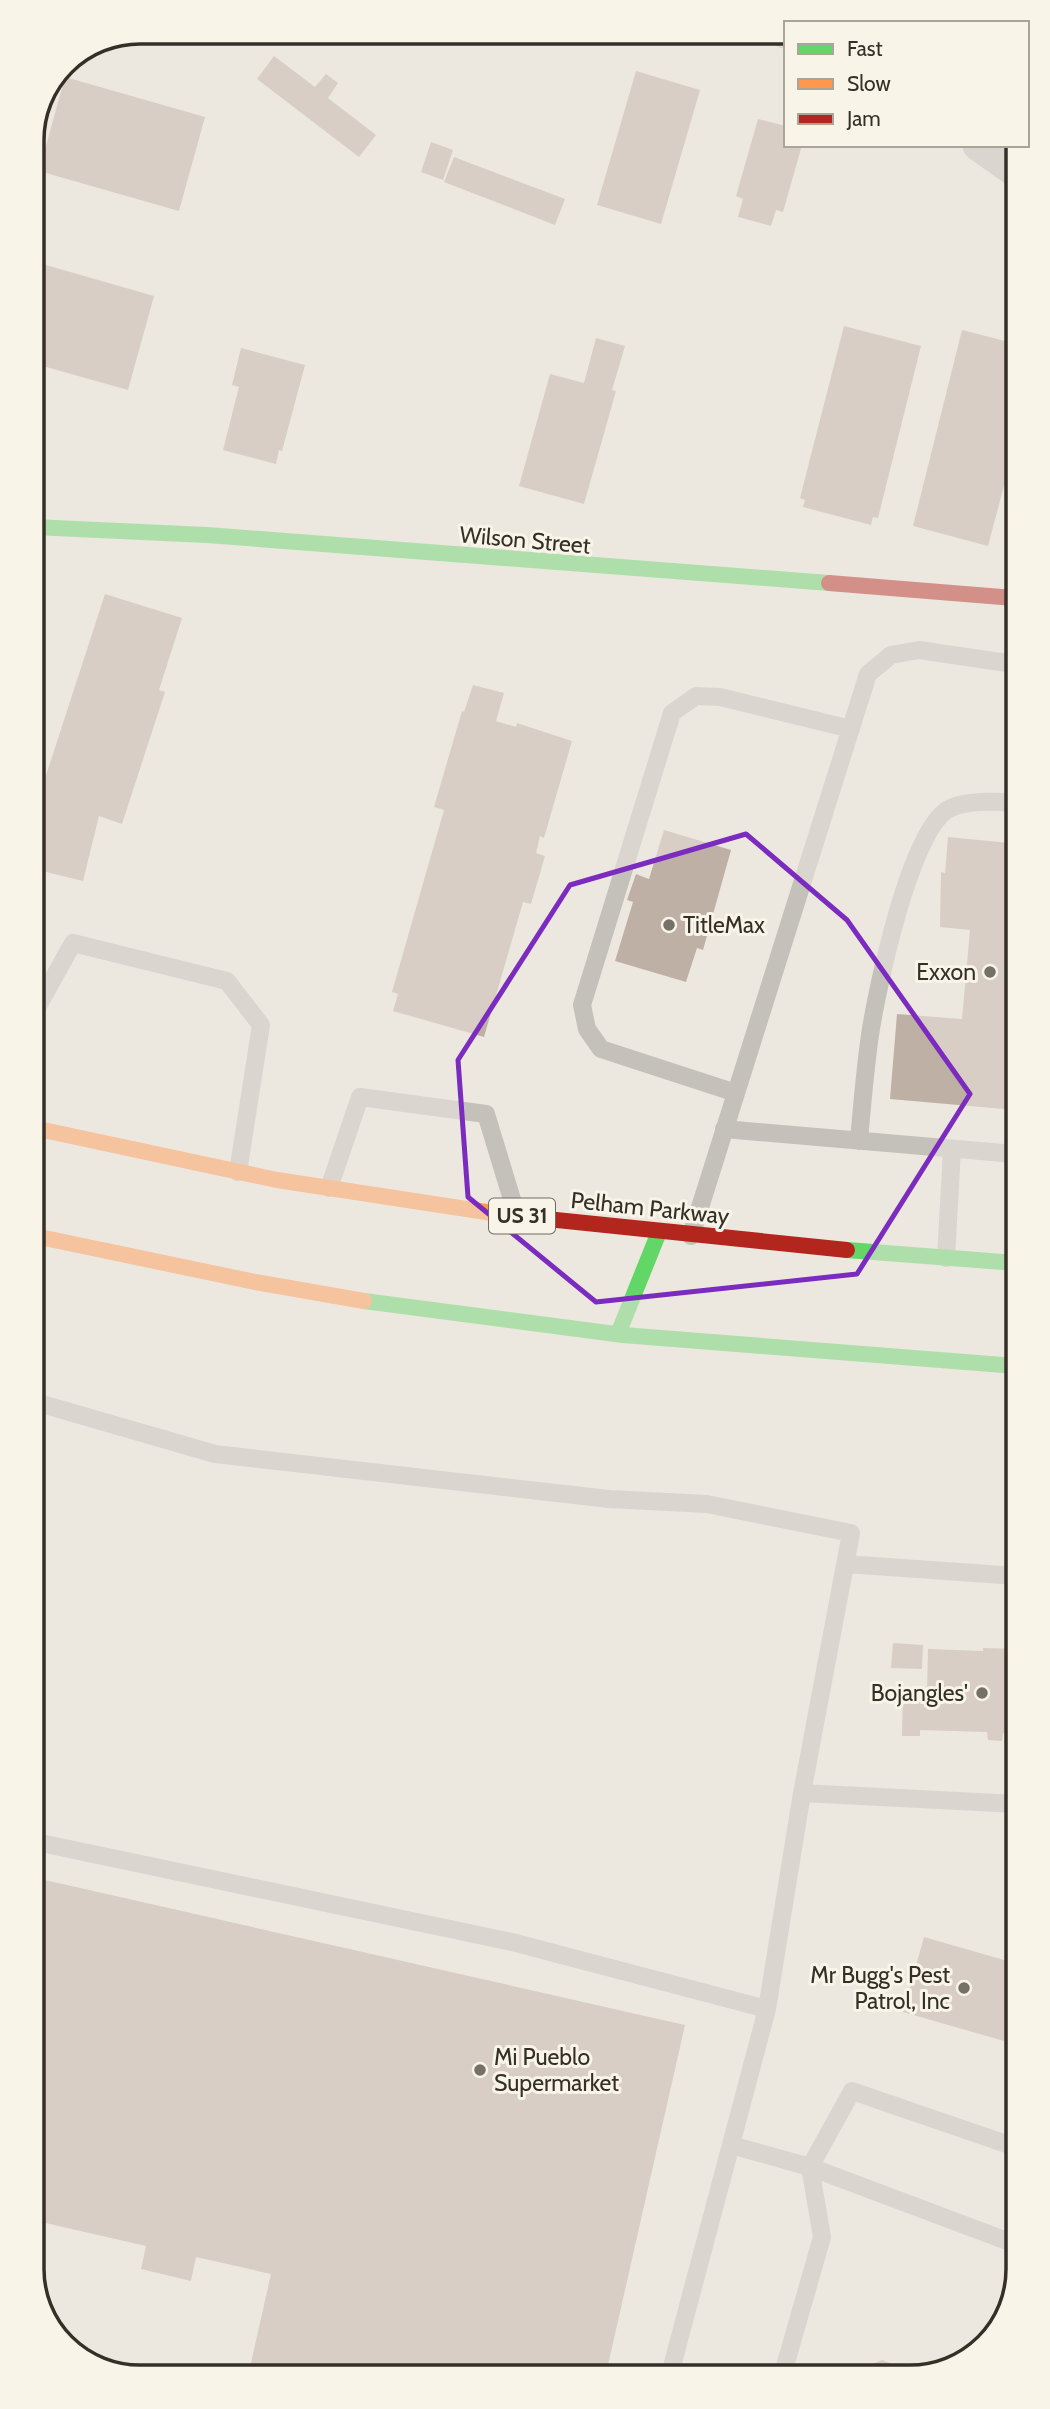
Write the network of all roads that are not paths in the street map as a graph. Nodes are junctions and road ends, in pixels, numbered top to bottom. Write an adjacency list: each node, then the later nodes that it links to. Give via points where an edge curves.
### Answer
1 (982, 147): 2 (street)
2 (1006, 164)
3 (44, 527): 4 (main road, Wilson Street, via 216,535 650,573 860,583)
4 (1006, 597)
5 (1006, 663): 6 (lane, via 919,650 891,655 868,674)
6 (850, 729): 9 (lane); 9 (lane, via 720,697 696,696 672,713 582,1004 587,1029 601,1049)
7 (1006, 802): 12 (lane, via 988,800 947,810 925,837 905,884 870,1033)
8 (44, 995): 15 (lane, via 73,943 227,981 261,1025)
9 (736, 1093): 10 (lane)
10 (724, 1129): 12 (lane); 19 (lane)
11 (44, 1130): 15 (main road, Pelham Parkway / US 31)
12 (859, 1141): 13 (lane)
13 (951, 1149): 14 (lane); 21 (lane)
14 (1006, 1153)
15 (238, 1172): 16 (main road, Pelham Parkway / US 31)
16 (329, 1188): 17 (main road, Pelham Parkway / US 31); 17 (lane, via 360,1097 486,1114)
17 (517, 1216): 18 (main road, Pelham Parkway / US 31)
18 (659, 1232): 19 (main road, Pelham Parkway / US 31); 23 (main road)
19 (691, 1236): 21 (main road, Pelham Parkway / US 31)
20 (44, 1238): 23 (main road, via 386,1305)
21 (946, 1258): 22 (main road, Pelham Parkway / US 31)
22 (1006, 1262)
23 (618, 1334): 24 (main road)
24 (1006, 1365)
25 (44, 1405): 26 (lane, via 215,1454 609,1499 707,1504 851,1533)
26 (845, 1564): 27 (lane); 28 (lane)
27 (1006, 1575)
28 (802, 1793): 29 (lane); 31 (lane)
29 (1006, 1803)
30 (44, 1844): 31 (lane, via 512,1942)
31 (767, 2009): 33 (lane)
32 (1006, 2144): 34 (lane, via 852,2091)
33 (731, 2145): 34 (lane); 36 (lane)
34 (810, 2167): 35 (lane); 37 (lane, via 822,2237)
35 (1006, 2240)
36 (672, 2365)
37 (785, 2365)

